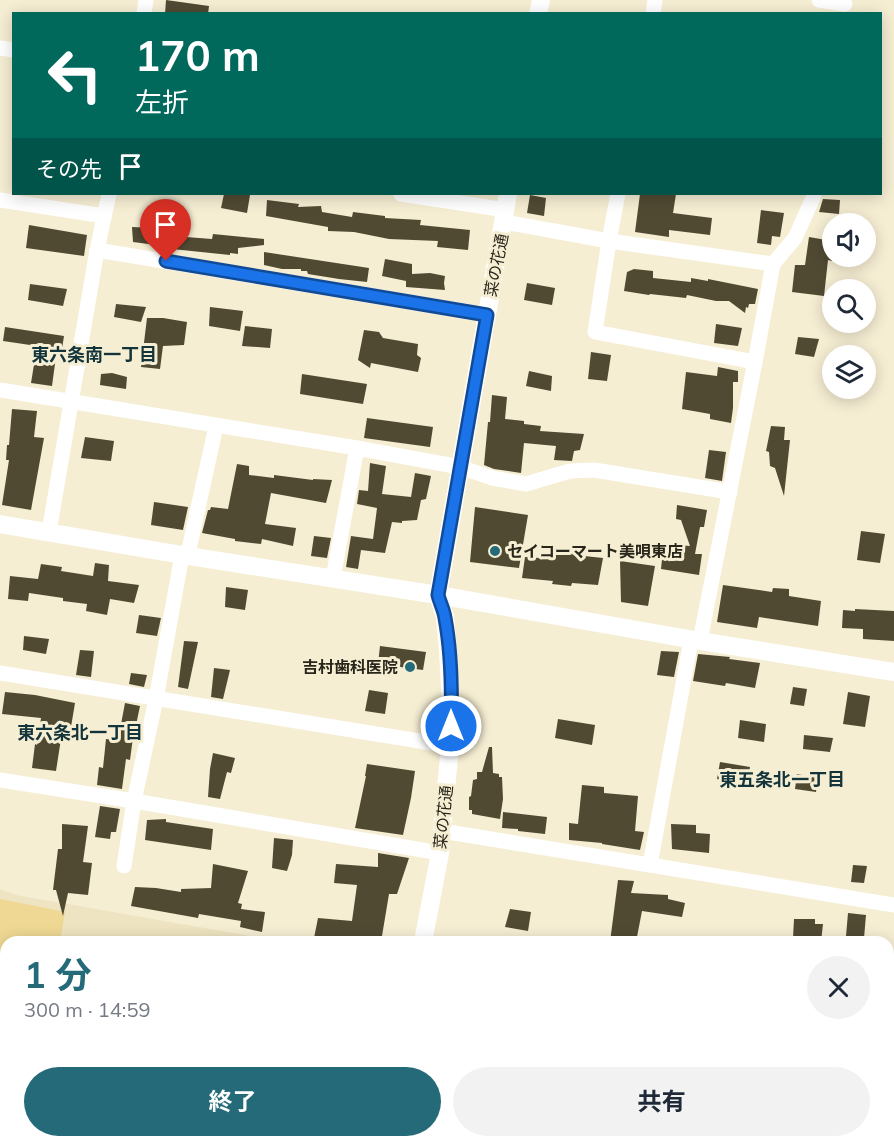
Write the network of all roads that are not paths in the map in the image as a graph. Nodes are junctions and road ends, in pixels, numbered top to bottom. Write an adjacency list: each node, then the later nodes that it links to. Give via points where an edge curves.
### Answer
1 (819, 0): 2 (street)
2 (845, 6)
3 (109, 195): 9 (street)
4 (408, 195): 8 (street)
5 (618, 195): 10 (street)
6 (814, 195): 12 (street, via 795,238)
7 (0, 200): 9 (street)
8 (506, 208): 10 (street); 13 (street, 菜の花通)
9 (104, 216): 11 (street)
10 (609, 241): 12 (street); 14 (street, via 596,332)
11 (97, 250): 13 (street); 16 (street)
12 (772, 264): 14 (street)
13 (487, 315): 19 (street, 菜の花通)
14 (755, 362): 20 (street)
15 (0, 390): 16 (street)
16 (71, 401): 17 (street); 22 (street)
17 (216, 426): 18 (street); 23 (street, via 189,549)
18 (357, 448): 19 (street); 24 (street)
19 (460, 467): 20 (street, via 526,484 570,471 594,470); 25 (street, 菜の花通)
20 (730, 492): 26 (street)
21 (0, 524): 22 (street)
22 (49, 532): 23 (street)
23 (182, 555): 24 (street); 29 (street)
24 (333, 578): 25 (street)
25 (438, 595): 26 (street); 30 (street, 菜の花通, via 445,617 448,651)
26 (696, 641): 27 (street); 35 (street)
27 (894, 672)
28 (0, 673): 29 (street)
29 (156, 699): 30 (street); 32 (street)
30 (450, 746): 33 (street, 菜の花通)
31 (0, 780): 32 (street)
32 (134, 801): 34 (street); 36 (street)
33 (442, 831): 34 (street, 菜の花通); 35 (street)
34 (440, 853): 38 (street, 菜の花通)
35 (650, 865): 37 (street)
36 (124, 866)
37 (894, 905)
38 (424, 936)

